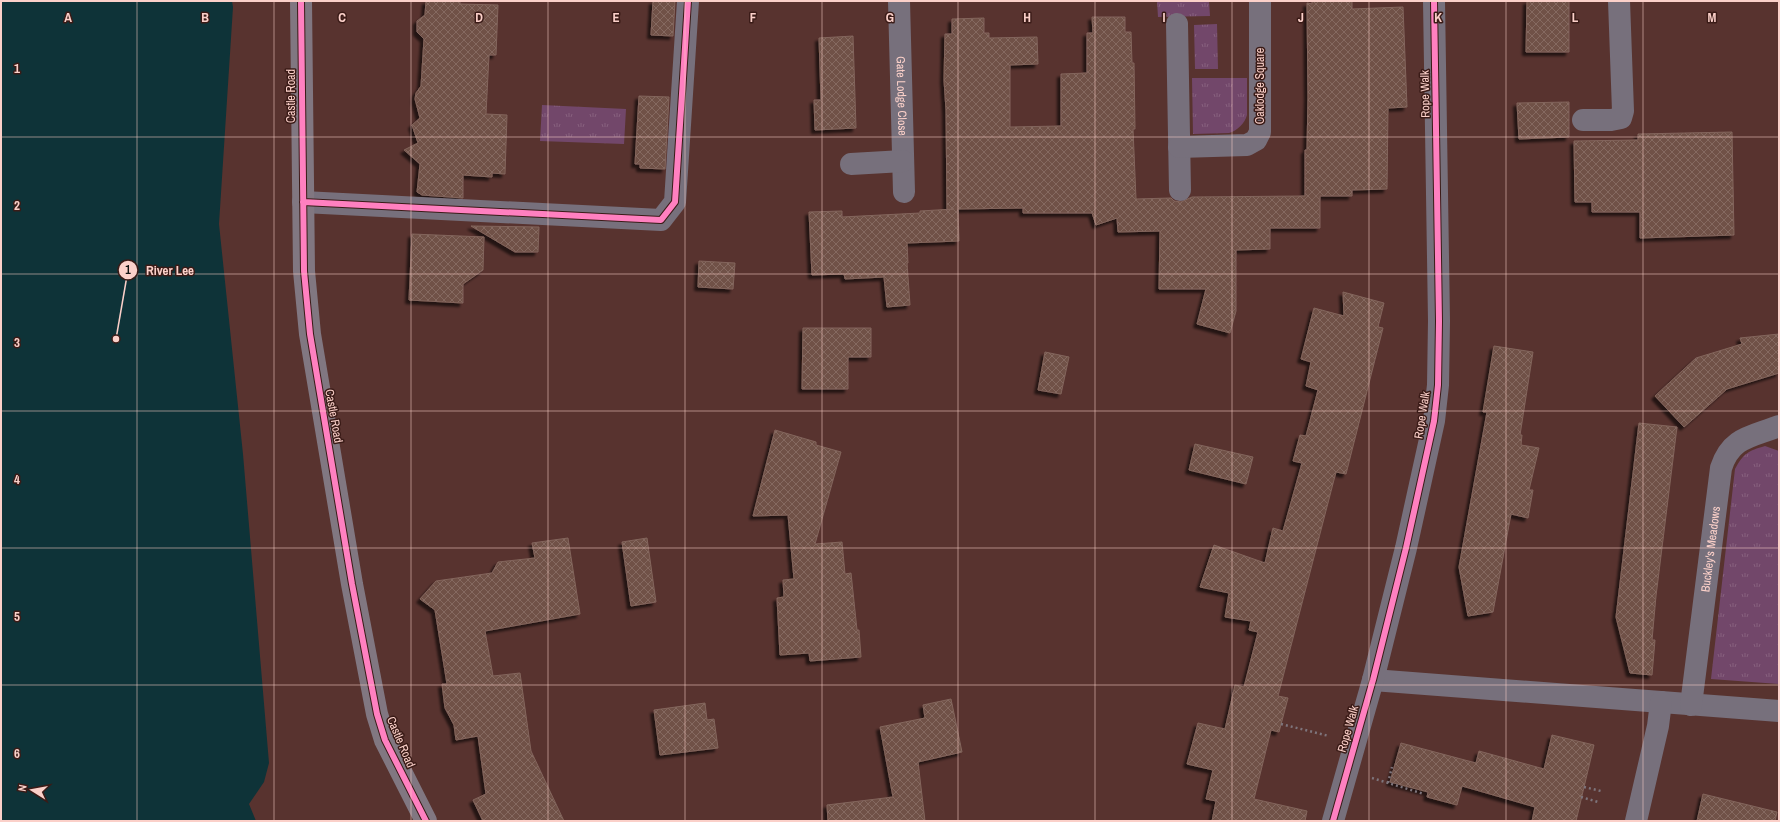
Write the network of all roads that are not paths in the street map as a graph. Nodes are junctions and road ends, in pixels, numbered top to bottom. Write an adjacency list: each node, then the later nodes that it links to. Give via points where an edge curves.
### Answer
1 (301, 1): 14 (main road, Castle Road)
2 (688, 1): 14 (street, via 675,202 661,220)
3 (899, 1): 10 (street, Gate Lodge Close)
4 (1260, 1): 9 (street, Oaklodge Square, via 1260,132 1256,140 1247,145)
5 (1434, 1): 16 (street, Rope Walk, via 1438,385 1423,477)
6 (1619, 1): 8 (street, via 1623,111 1621,118)
7 (1177, 24): 9 (street)
8 (1583, 120)
9 (1179, 147): 12 (street)
10 (903, 161): 11 (street); 13 (street, Gate Lodge Close)
11 (851, 164)
12 (1180, 190)
13 (904, 192)
14 (302, 202): 20 (main road, Castle Road, via 304,271 310,334 352,584 377,714 385,740)
15 (1779, 426): 18 (street, Buckley's Meadows, via 1736,443 1727,453 1721,468)
16 (1373, 680): 17 (street); 21 (street, Rope Walk)
17 (1661, 702): 18 (street); 22 (street)
18 (1691, 705): 19 (street)
19 (1779, 711)
20 (426, 821)
21 (1333, 821)
22 (1636, 821)

